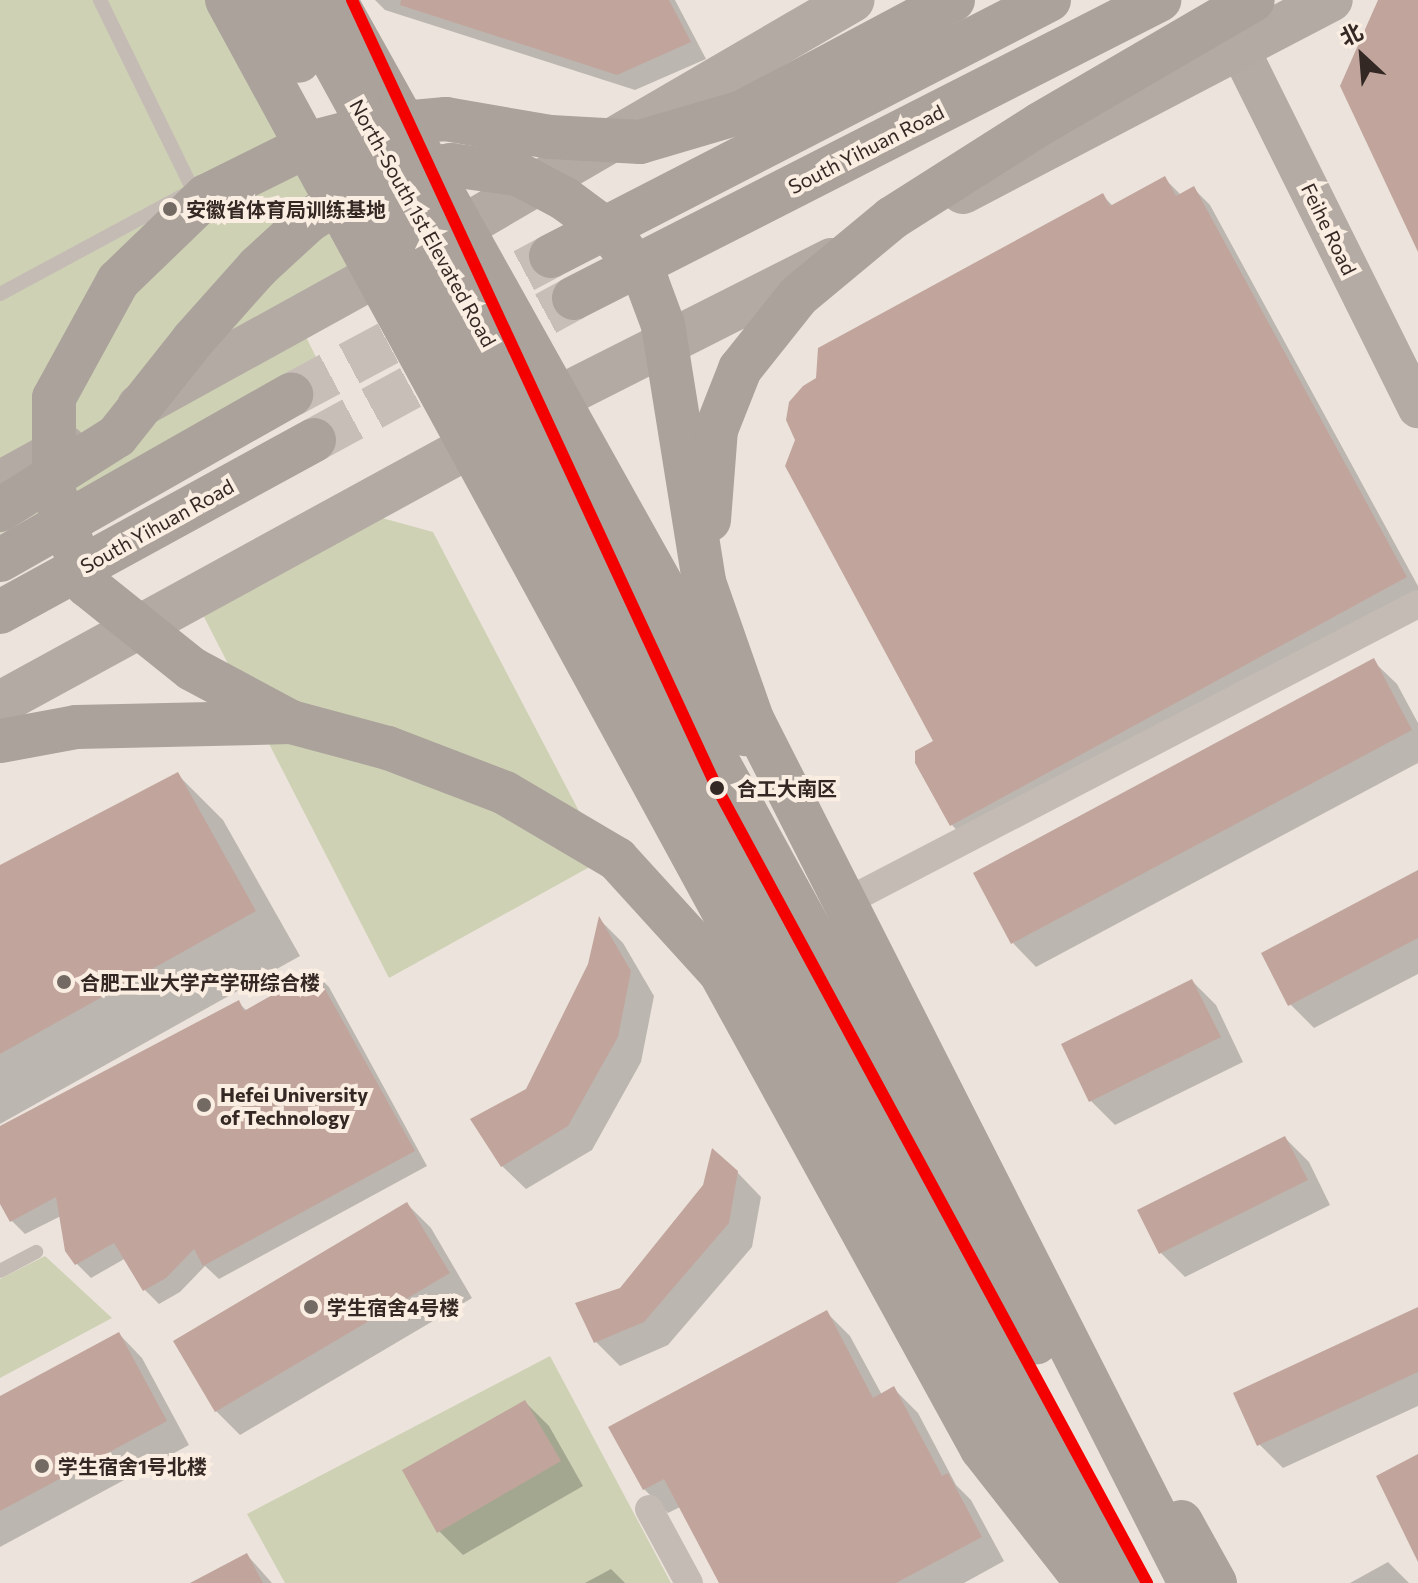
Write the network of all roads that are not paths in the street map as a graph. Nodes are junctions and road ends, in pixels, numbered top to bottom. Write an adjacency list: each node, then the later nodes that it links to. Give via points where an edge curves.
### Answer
1 (100, 0): 16 (lane, via 193,190)
2 (227, 0): 15 (highway)
3 (266, 0): 38 (highway, North-South 1st Elevated Road, bridge)
4 (300, 0): 39 (highway, North-South 1st Elevated Road, bridge)
5 (335, 0): 13 (highway)
6 (853, 0): 13 (main road)
7 (953, 0): 30 (highway, bridge, via 742,112 640,142 550,137 446,119 379,125 317,141 206,196 118,281 54,398 54,492 87,585 192,669)
8 (1049, 0): 14 (highway)
9 (1159, 0): 17 (highway, South Yihuan Road)
10 (1253, 0): 26 (highway, bridge, via 892,218 798,296 740,369 716,430)
11 (1331, 0): 12 (main road)
12 (1240, 50): 19 (main road); 20 (street, Feihe Road)
13 (461, 228): 15 (main road); 19 (highway)
14 (551, 256)
15 (375, 273): 22 (highway); 23 (main road)
16 (0, 294)
17 (574, 298)
18 (291, 395): 25 (highway)
19 (558, 398): 22 (main road); 32 (highway)
20 (1418, 408)
21 (314, 440): 28 (highway, South Yihuan Road)
22 (471, 446): 29 (main road); 37 (highway)
23 (0, 483)
24 (0, 510): 26 (highway, bridge, via 117,436 193,340 308,221 382,174 451,165 518,174 565,199 611,233 647,282 663,325)
25 (0, 560)
26 (704, 582): 40 (highway, bridge, via 752,719)
27 (1418, 604): 32 (street)
28 (0, 612)
29 (0, 703)
30 (291, 722): 31 (highway, via 76,727); 37 (highway, bridge, via 388,748 505,793 617,859 720,972 982,1449)
31 (0, 741)
32 (840, 905): 41 (highway)
33 (36, 1252): 34 (lane)
34 (0, 1271)
35 (649, 1509): 36 (street)
36 (689, 1583)
37 (1088, 1583)
38 (1128, 1583)
39 (1168, 1583)
40 (1190, 1583)
41 (1215, 1583)

